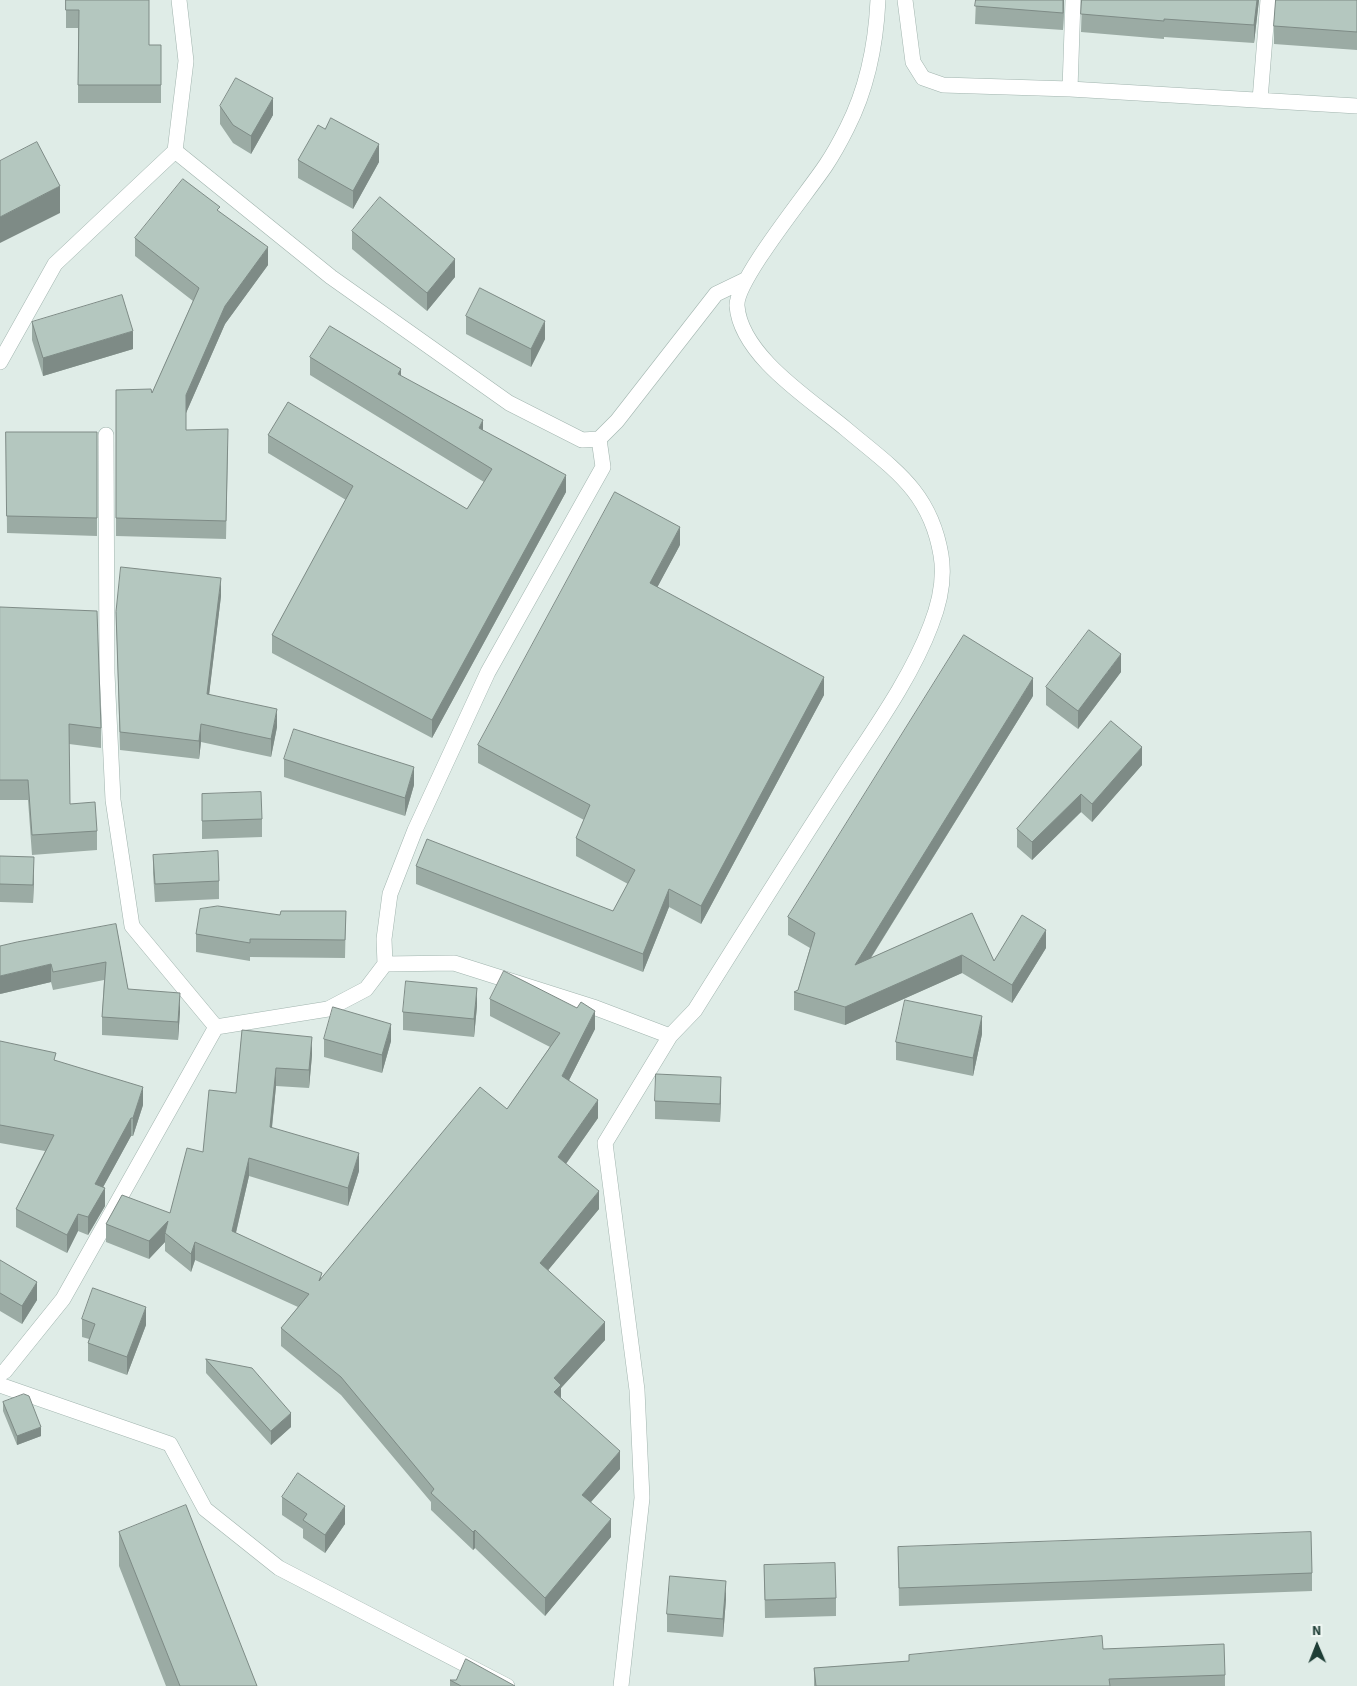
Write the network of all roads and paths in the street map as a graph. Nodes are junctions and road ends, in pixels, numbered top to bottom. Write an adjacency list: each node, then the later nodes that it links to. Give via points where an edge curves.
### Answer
1 (179, 0): 9 (street, via 186,61)
2 (878, 0): 10 (street, via 877,24 867,73 849,124 828,163)
3 (905, 0): 6 (street, via 913,62 923,78 943,85)
4 (1074, 0): 6 (street)
5 (1268, 0): 7 (street)
6 (1070, 89): 7 (street)
7 (1260, 100): 8 (street)
8 (1357, 106)
9 (175, 151): 11 (street, via 55,264); 13 (street, via 331,277 509,403 582,440)
10 (745, 280): 13 (street, via 716,294); 18 (street, via 736,302 750,343 769,365 896,470 921,497 933,523 942,556 943,588 930,627 898,692 694,1010)
11 (0, 362)
12 (106, 435): 14 (street, via 107,674 113,800)
13 (599, 440): 16 (street, via 604,467 488,672 415,830 390,894 384,939)
14 (132, 926): 15 (street); 17 (street)
15 (113, 930)
16 (385, 964): 17 (street, via 366,989 328,1008); 18 (street, via 454,962 596,1008)
17 (216, 1027): 19 (street, via 63,1299)
18 (670, 1036): 22 (street, via 605,1143 637,1390 642,1498)
19 (0, 1374)
20 (0, 1385): 21 (street, via 170,1444 205,1509 279,1568)
21 (507, 1686)
22 (621, 1686)

